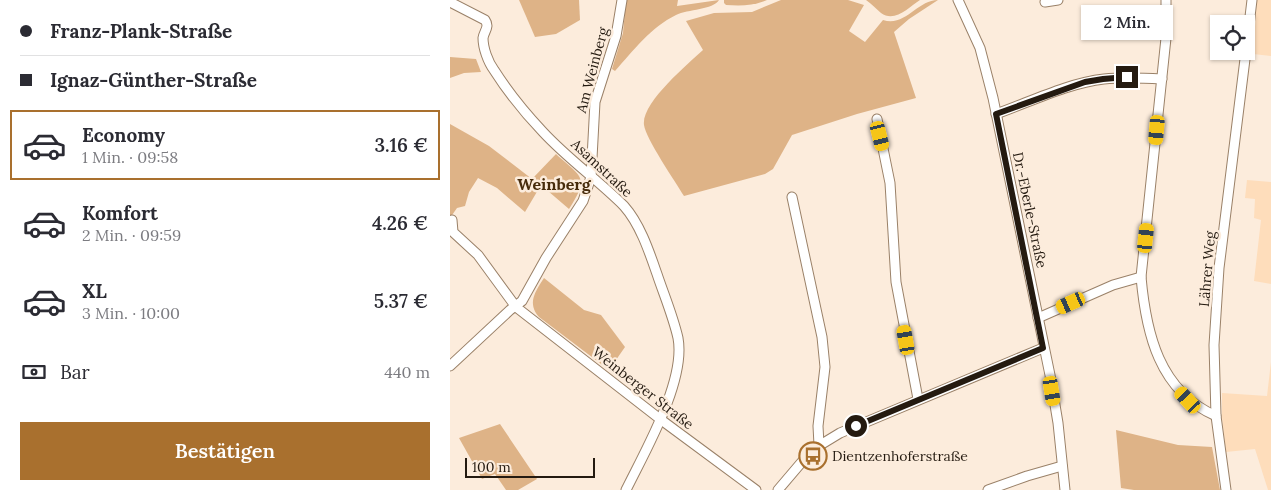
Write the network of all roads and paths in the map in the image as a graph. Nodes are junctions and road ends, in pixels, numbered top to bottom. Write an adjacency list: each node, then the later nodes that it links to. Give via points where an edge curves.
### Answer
1 (622, 0): 13 (street, Am Weinberg, via 616,36 595,102)
2 (958, 0): 11 (street, Dr.-Eberle-Straße, via 980,48)
3 (1058, 0): 7 (street)
4 (1166, 0): 10 (street)
5 (1252, 0): 8 (street, Lährer Weg)
6 (450, 2): 13 (street, Asamstraße, via 485,20 487,28 483,37 492,68 543,133)
7 (1044, 2)
8 (1250, 15)
9 (1245, 60): 22 (street, Lährer Weg, via 1219,268 1214,345)
10 (1162, 79): 11 (street, via 1127,77 1085,82); 16 (street)
11 (996, 114): 18 (street, Dr.-Eberle-Straße)
12 (876, 119): 21 (street, via 890,183 896,282)
13 (591, 177): 17 (street, Am Weinberg, via 583,201); 23 (street, Asamstraße, via 633,218 653,262 676,331 679,356 676,374)
14 (792, 197): 24 (street, via 822,337 825,367)
15 (452, 220): 17 (street, Weinberger Straße, via 453,232 478,255)
16 (1141, 277): 18 (street, via 1113,285); 22 (street, via 1148,324 1165,371 1188,400)
17 (516, 307): 20 (street, Am Weinberg); 23 (street, Weinberger Straße)
18 (1038, 318): 19 (street, Dr.-Eberle-Straße)
19 (1043, 348): 21 (street); 25 (street, Dr.-Eberle-Straße, via 1058,423)
20 (450, 366)
21 (918, 400): 24 (street)
22 (1216, 416): 31 (street, Lährer Weg)
23 (660, 419): 26 (street, Asamstraße); 27 (street, Weinberger Straße)
24 (819, 445): 28 (street)
25 (1062, 466): 29 (street); 30 (street, Dr.-Eberle-Straße)
26 (626, 490)
27 (756, 490)
28 (778, 490)
29 (988, 490)
30 (1065, 490)
31 (1226, 490)

